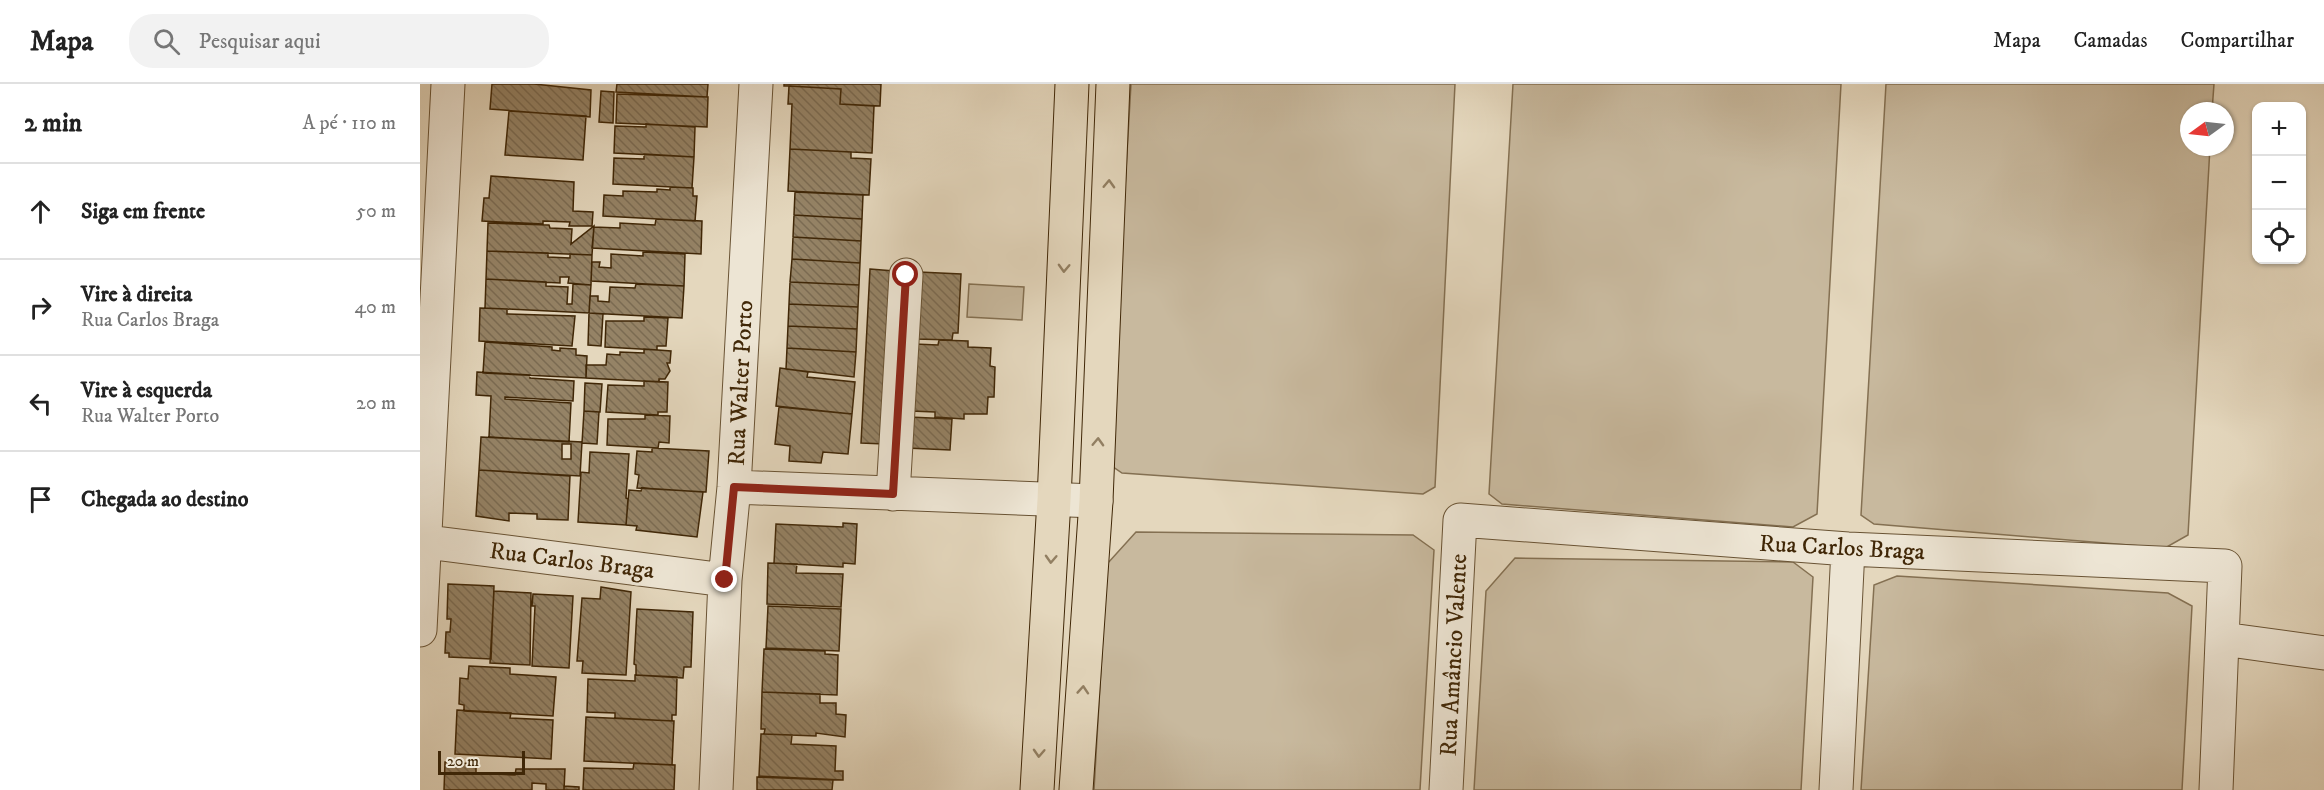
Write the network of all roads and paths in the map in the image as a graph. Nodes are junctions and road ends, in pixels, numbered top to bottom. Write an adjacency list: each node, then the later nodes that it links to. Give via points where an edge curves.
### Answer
1 (448, 84): 13 (street)
2 (756, 84): 8 (street, Rua Walter Porto)
3 (1072, 84): 5 (main road)
4 (1113, 84): 6 (main road, one-way to 4)
5 (1066, 228): 6 (main road); 10 (main road, one-way to 10)
6 (1107, 230): 11 (main road, one-way to 6)
7 (906, 275): 9 (street)
8 (734, 487): 9 (street); 15 (street, Rua Walter Porto)
9 (893, 494): 10 (street)
10 (1054, 500): 11 (street); 20 (main road, one-way to 20)
11 (1096, 501): 21 (main road, one-way to 11)
12 (1460, 520): 14 (street, Rua Carlos Braga); 22 (street, Rua Amâncio Valente)
13 (422, 541): 15 (street, Rua Carlos Braga); 16 (street)
14 (1848, 549): 17 (street, Rua Carlos Braga, via 2225,566); 23 (street)
15 (725, 580): 19 (street, Rua Walter Porto)
16 (420, 630)
17 (2223, 639): 18 (street); 24 (street)
18 (2324, 653)
19 (716, 790)
20 (1037, 790)
21 (1076, 790)
22 (1446, 790)
23 (1836, 790)
24 (2216, 790)

